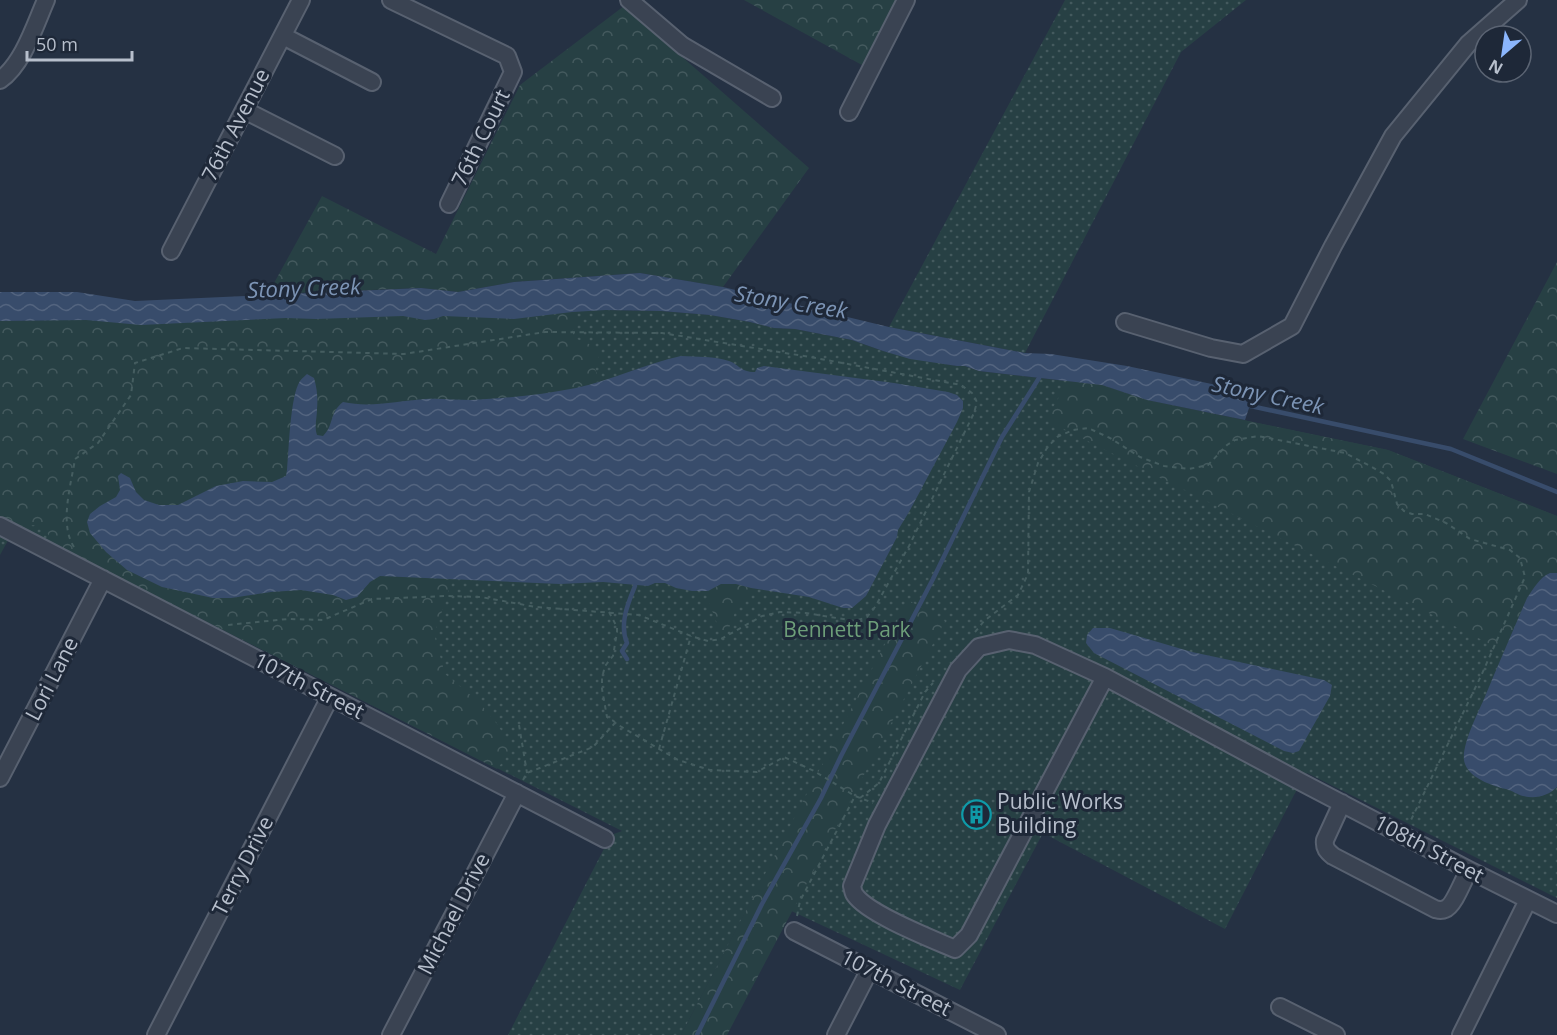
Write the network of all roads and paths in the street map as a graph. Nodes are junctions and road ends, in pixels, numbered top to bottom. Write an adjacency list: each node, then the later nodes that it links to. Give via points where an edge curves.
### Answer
1 (46, 0): 8 (street, via 18,59)
2 (301, 0): 7 (street, 76th Avenue)
3 (391, 0): 14 (street, 76th Court, via 507,56 513,72)
4 (629, 0): 10 (street, via 683,46)
5 (906, 0): 12 (street)
6 (1518, 0): 16 (street, via 1468,44 1393,136 1292,326 1243,354)
7 (283, 36): 9 (street); 11 (street, 76th Avenue)
8 (0, 80)
9 (372, 82)
10 (772, 98)
11 (244, 110): 13 (street); 15 (street, 76th Avenue)
12 (849, 112)
13 (336, 156)
14 (449, 204)
15 (171, 251)
16 (1125, 322)
17 (6, 529): 19 (street, 107th Street)
18 (77, 551): 22 (path, via 66,519 75,459 98,443 131,395 135,363 183,348 404,354 545,332 662,333 961,385 972,393 976,402 974,413 909,546 867,617 855,621 780,612 762,616 721,639 708,641)
19 (103, 579): 21 (street, 107th Street); 31 (street, Lori Lane)
20 (611, 612): 21 (path, via 447,596 372,599 323,620 288,619); 22 (path, via 639,615); 27 (path, via 617,632 602,689 607,717)
21 (197, 628): 26 (street, 107th Street)
22 (691, 636): 29 (path)
23 (969, 639): 35 (path, via 984,621 1018,594 1028,574 1029,492 1038,463 1057,437 1088,428 1140,457 1164,466 1189,469 1208,465 1235,440 1258,436 1345,453 1384,474 1404,511 1425,514 1470,538 1510,550 1520,558 1525,577)
24 (1105, 677): 24 (street, 108th Street, via 1035,645 1009,639 979,647 958,670 877,825 852,886 854,894 885,917 955,950 969,935); 34 (street, 108th Street)
25 (932, 683): 33 (path, via 879,783)
26 (330, 697): 32 (street, 107th Street); 43 (street, Terry Drive)
27 (615, 723): 29 (path); 30 (path, via 593,747)
28 (519, 725): 30 (path)
29 (659, 749): 40 (path, via 710,770 757,772 784,757 855,796 800,901)
30 (527, 772): 32 (path)
31 (0, 778)
32 (517, 793): 36 (street, 107th Street); 44 (street, Michael Drive)
33 (860, 798)
34 (1342, 803): 35 (street, 108th Street); 37 (street, via 1324,846 1334,856 1441,910 1449,906)
35 (1403, 835): 37 (street, 108th Street)
36 (605, 839)
37 (1468, 870): 38 (street, 108th Street)
38 (1528, 900): 39 (street, 108th Street); 48 (street)
39 (1557, 914)
40 (794, 931): 41 (street, 107th Street)
41 (870, 969): 45 (street); 46 (street, 107th Street)
42 (1280, 1007): 47 (street)
43 (156, 1035)
44 (391, 1035)
45 (836, 1035)
46 (997, 1035)
47 (1336, 1035)
48 (1461, 1035)

